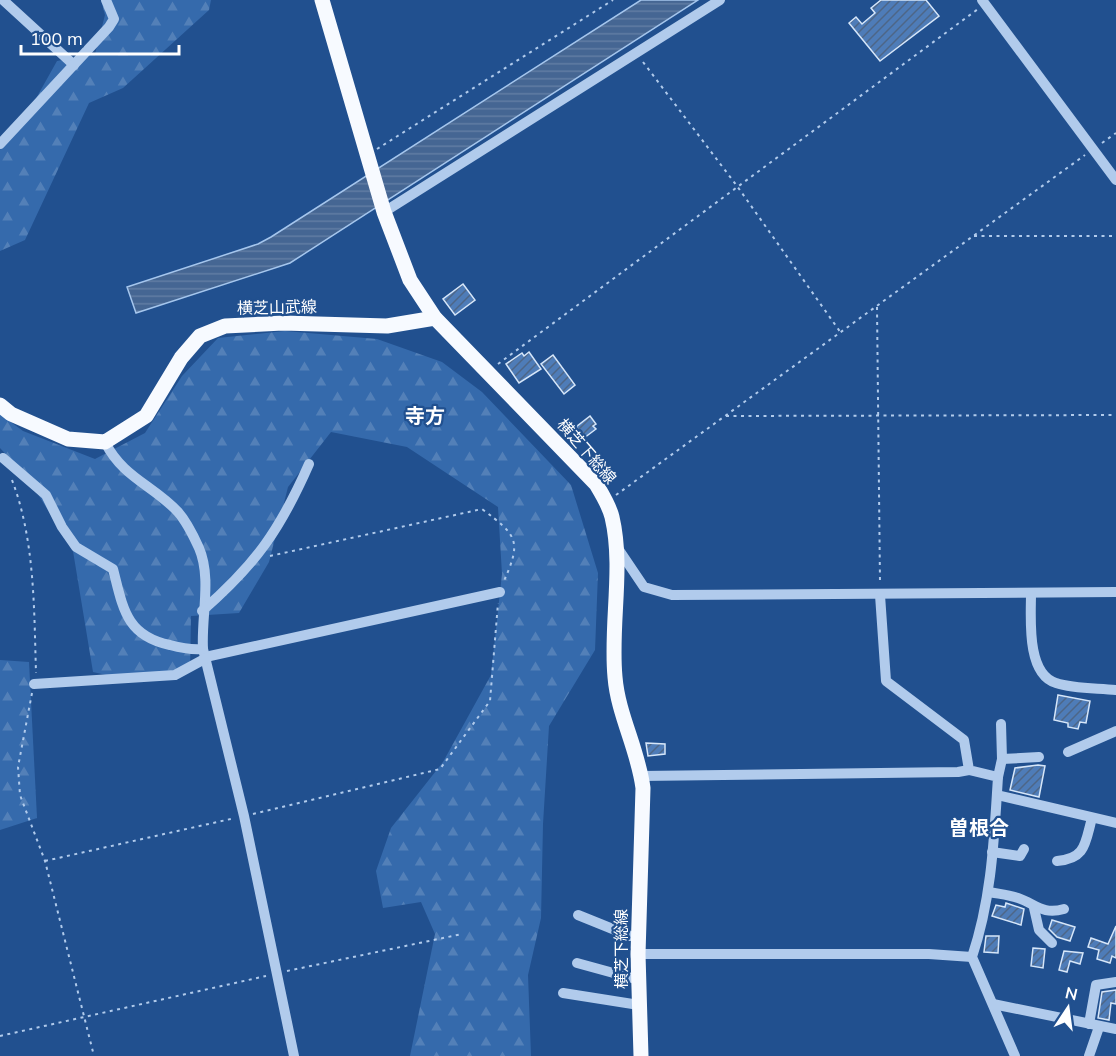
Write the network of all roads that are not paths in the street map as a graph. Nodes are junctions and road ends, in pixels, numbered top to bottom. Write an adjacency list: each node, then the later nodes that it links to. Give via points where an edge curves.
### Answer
1 (3, 0): 6 (street)
2 (106, 0): 6 (street, via 114,19)
3 (322, 0): 9 (main road, 横芝下総線)
4 (720, 0): 9 (street)
5 (983, 2): 8 (street)
6 (74, 65): 7 (street)
7 (0, 144)
8 (1116, 180)
9 (384, 212): 10 (main road, 横芝下総線, via 410,280)
10 (435, 318): 12 (main road, 横芝山武線, via 387,326 225,326 200,336 181,358 146,416); 15 (main road, 横芝下総線, via 596,484 612,515)
11 (0, 405): 12 (main road, via 11,414 68,439)
12 (105, 442): 20 (street, via 115,461 178,512 200,549 205,578)
13 (3, 458): 21 (street, via 46,495 76,547 113,568 123,606 144,638)
14 (309, 464): 20 (street, via 256,559)
15 (615, 545): 19 (street, via 644,587 672,595); 30 (main road, 横芝下総線, via 615,678)
16 (500, 592): 21 (street)
17 (1116, 592): 18 (street)
18 (1031, 594): 19 (street); 23 (street, via 1030,642 1044,677 1055,683)
19 (880, 595): 29 (street, via 886,681 963,740)
20 (202, 611): 21 (street)
21 (205, 655): 22 (street, via 175,675); 54 (street, via 244,816)
22 (34, 684)
23 (1116, 690)
24 (1001, 724): 28 (street)
25 (1116, 731): 26 (street)
26 (1068, 752)
27 (1039, 756): 28 (street)
28 (1002, 759): 31 (street)
29 (969, 770): 30 (street); 31 (street)
30 (641, 776): 42 (main road, 横芝下総線)
31 (998, 777): 32 (street)
32 (997, 795): 33 (street); 36 (street)
33 (1092, 818): 34 (street); 37 (street, via 1083,851 1071,860)
34 (1116, 823)
35 (1024, 849): 36 (street, via 1020,856)
36 (992, 852): 38 (street)
37 (1057, 861)
38 (989, 892): 39 (street, via 1020,898); 45 (street)
39 (1034, 908): 40 (street, via 1056,912); 43 (street, via 1039,930)
40 (1064, 909)
41 (578, 915): 42 (street)
42 (638, 936): 44 (main road, 横芝下総線)
43 (1052, 944)
44 (638, 954): 45 (street); 47 (main road, 横芝下総線)
45 (972, 957): 50 (street)
46 (577, 963): 47 (street)
47 (639, 980): 51 (main road, 横芝下総線)
48 (1116, 982): 52 (street, via 1096,985)
49 (563, 993): 51 (street)
50 (993, 1004): 52 (street); 56 (street)
51 (639, 1005): 55 (main road, 横芝下総線)
52 (1094, 1025): 53 (street); 57 (street)
53 (1116, 1029)
54 (294, 1056)
55 (641, 1056)
56 (1016, 1056)
57 (1089, 1056)

